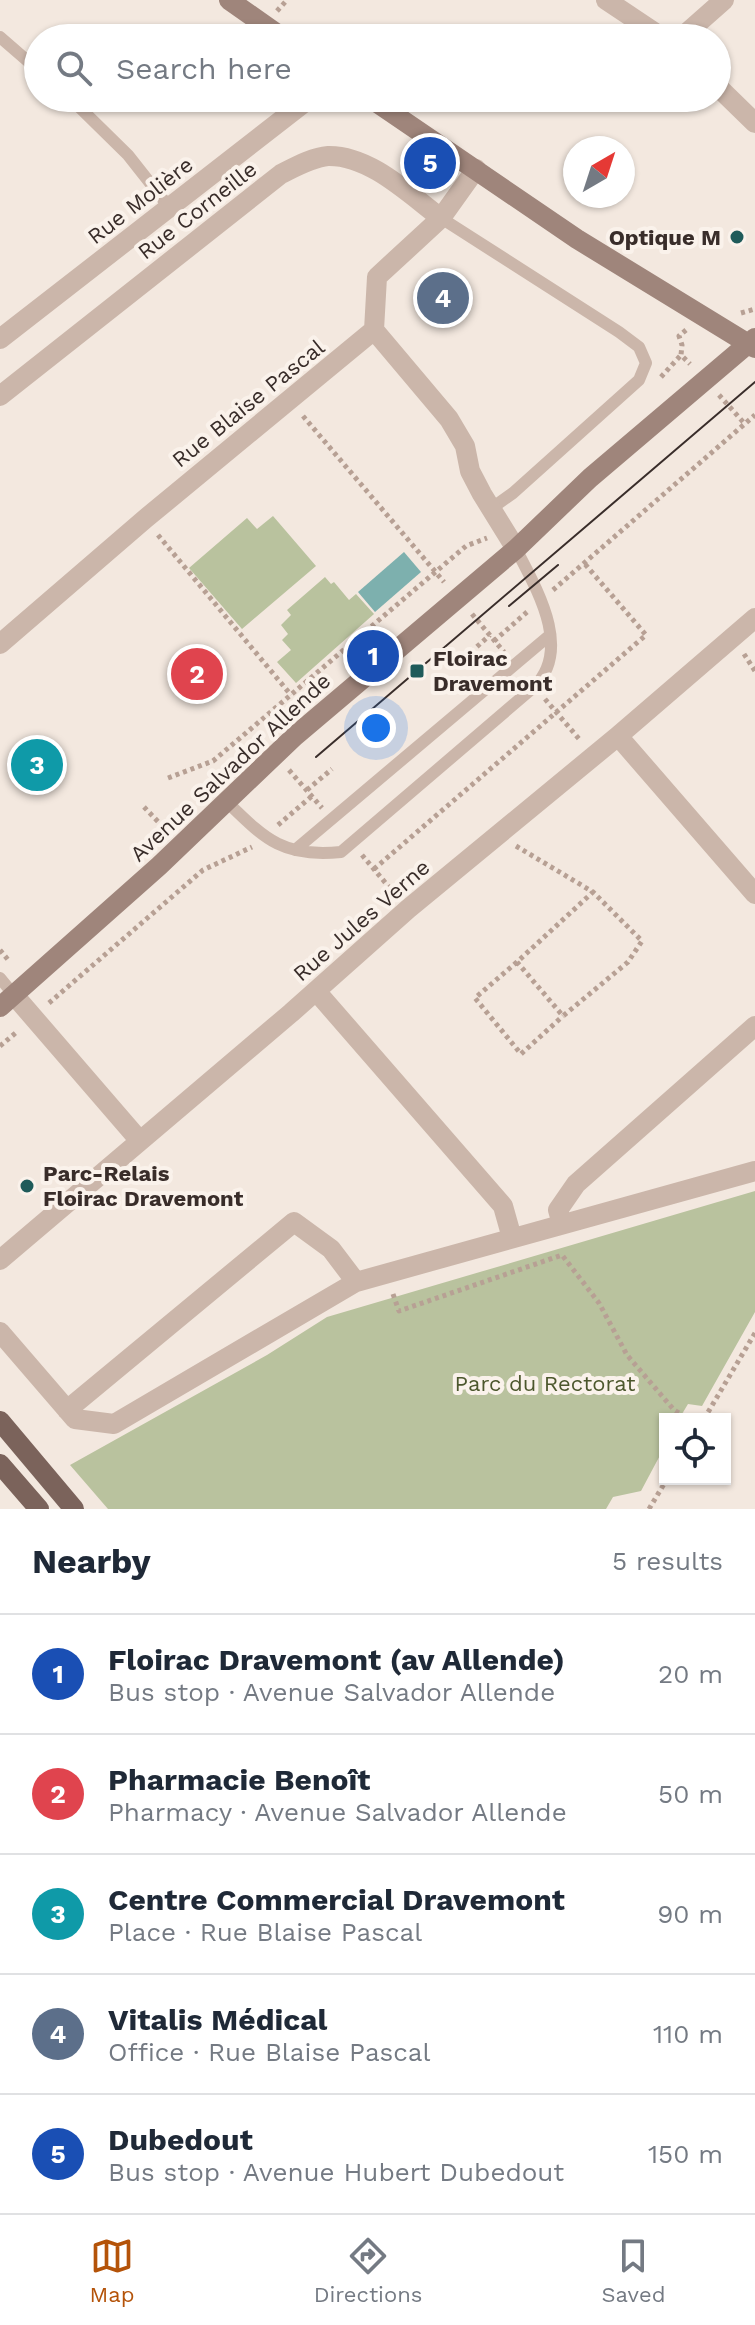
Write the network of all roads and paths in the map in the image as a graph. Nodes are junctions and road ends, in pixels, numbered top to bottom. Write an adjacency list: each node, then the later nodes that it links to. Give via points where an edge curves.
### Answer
1 (229, 0): 4 (street)
2 (606, 0): 5 (street)
3 (724, 0): 6 (street)
4 (263, 24)
5 (642, 24)
6 (697, 24)
7 (0, 37): 8 (lane)
8 (24, 58)
9 (731, 100): 13 (street)
10 (84, 112): 15 (lane, via 128,155)
11 (292, 112): 15 (street, Rue Molière)
12 (391, 112): 14 (street)
13 (755, 123)
14 (476, 169): 16 (street); 19 (street, via 577,239)
15 (169, 207): 18 (street, Rue Molière)
16 (441, 218): 17 (street, via 377,277); 20 (street, Rue Corneille, via 360,162 327,156 299,165); 22 (lane, via 619,332 639,347 646,363 639,380)
17 (374, 330): 22 (street, via 449,419); 23 (street, Rue Blaise Pascal)
18 (0, 339)
19 (753, 343): 25 (street, Avenue Salvador Allende, via 590,478)
20 (0, 396)
21 (755, 415): 26 (path)
22 (492, 508): 24 (street)
23 (145, 519): 30 (street, Rue Blaise Pascal); 32 (path)
24 (504, 526): 25 (street); 32 (path, via 466,546)
25 (516, 549): 27 (lane); 38 (street, Avenue Salvador Allende, via 295,736)
26 (584, 563): 27 (path); 43 (path, via 646,635)
27 (541, 600): 29 (lane); 31 (path)
28 (755, 618): 33 (street, Rue Jules Verne)
29 (550, 635): 41 (lane); 41 (lane, via 552,659 544,676 352,843 341,852)
30 (0, 644)
31 (471, 652)
32 (291, 695): 36 (path, via 213,761)
33 (618, 736): 40 (street, Rue Jules Verne); 46 (street)
34 (288, 768): 37 (path)
35 (332, 769): 37 (path)
36 (168, 778)
37 (307, 790): 39 (path)
38 (227, 802): 41 (lane, via 263,837); 51 (street, Avenue Salvador Allende)
39 (326, 813)
40 (502, 831): 45 (path, via 513,844); 50 (street, Rue Jules Verne)
41 (295, 850)
42 (361, 854): 43 (path)
43 (374, 869): 47 (path)
44 (203, 870): 53 (path)
45 (593, 892): 48 (path); 52 (path, via 642,941 628,962)
46 (755, 894)
47 (402, 902)
48 (517, 962): 52 (path); 52 (path, via 475,998 521,1054)
49 (0, 978): 51 (lane)
50 (316, 991): 56 (street, Rue Jules Verne); 59 (street, via 503,1206)
51 (7, 1001): 53 (street)
52 (563, 1016)
53 (34, 1017): 55 (path); 56 (street)
54 (755, 1026): 58 (street, via 576,1184 558,1210)
55 (1, 1043)
56 (140, 1141): 60 (street, Rue Jules Verne)
57 (755, 1171): 58 (street)
58 (562, 1224): 59 (street)
59 (512, 1238): 61 (street)
60 (0, 1260)
61 (387, 1273): 62 (street); 66 (path, via 399,1311 562,1255 599,1303 627,1355)
62 (356, 1282): 65 (street, via 114,1424 75,1419); 65 (street, via 331,1249 294,1222)
63 (0, 1332): 65 (street)
64 (755, 1333): 67 (path)
65 (67, 1410)
66 (679, 1413)
67 (708, 1413)
68 (0, 1421): 72 (main road)
69 (0, 1464): 71 (main road)
70 (663, 1485): 73 (path)
71 (39, 1509)
72 (74, 1509)
73 (649, 1509)

